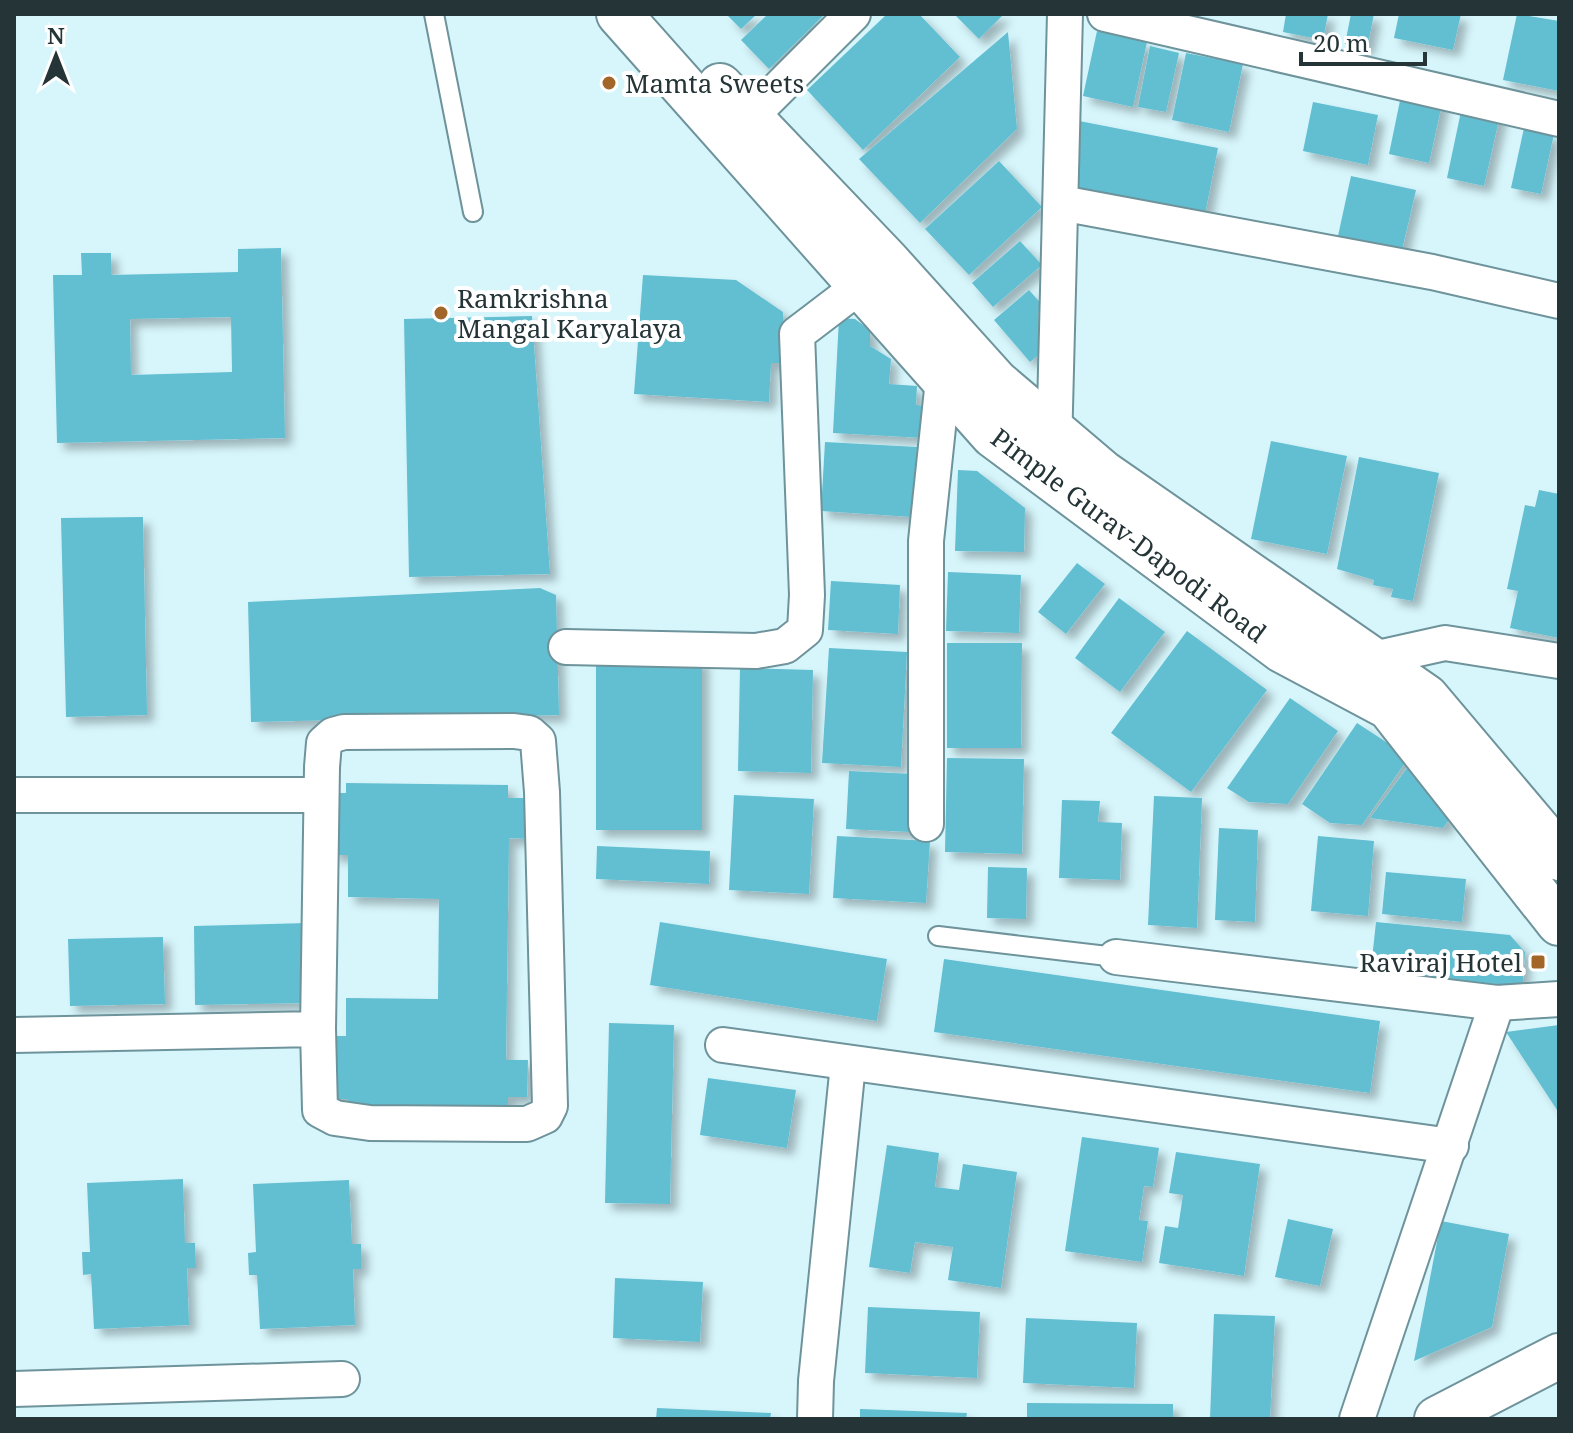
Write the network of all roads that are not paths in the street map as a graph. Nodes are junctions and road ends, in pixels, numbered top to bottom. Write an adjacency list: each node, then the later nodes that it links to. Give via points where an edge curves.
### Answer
1 (434, 14): 10 (lane)
2 (619, 14): 11 (street, Pimple Gurav-Dapodi Road)
3 (653, 14): 7 (street, Pimple Gurav-Dapodi Road)
4 (853, 14): 7 (street)
5 (1065, 14): 9 (street)
6 (1105, 14): 8 (street)
7 (750, 117): 14 (street, Pimple Gurav-Dapodi Road, via 996,382)
8 (1559, 119)
9 (1061, 203): 12 (street); 14 (street)
10 (473, 212)
11 (860, 286): 13 (street, Pimple Gurav-Dapodi Road); 16 (street, via 797,334 805,630 785,646 756,651)
12 (1559, 301)
13 (943, 380): 15 (street, Pimple Gurav-Dapodi Road, via 993,435); 23 (street, via 926,541)
14 (1054, 432): 15 (street); 17 (street, Pimple Gurav-Dapodi Road, via 1103,473)
15 (1053, 480): 19 (street, Pimple Gurav-Dapodi Road, via 1282,650)
16 (566, 647)
17 (1372, 659): 18 (street, via 1445,643); 19 (street); 22 (street, Pimple Gurav-Dapodi Road, via 1426,697)
18 (1559, 661)
19 (1325, 673): 25 (street, Pimple Gurav-Dapodi Road, via 1389,707)
20 (14, 795): 21 (street)
21 (309, 795)
22 (1541, 813): 24 (street, Pimple Gurav-Dapodi Road)
23 (926, 824)
24 (1559, 858)
25 (1559, 923)
26 (938, 936): 27 (lane)
27 (1116, 957): 29 (street)
28 (1559, 999): 29 (street)
29 (1497, 1003): 34 (street)
30 (318, 1029): 30 (street, via 320,1110 335,1118 527,1124 545,1116 550,1106 542,792 538,741 529,733 344,732 324,743); 31 (street)
31 (14, 1035)
32 (723, 1045): 33 (street)
33 (848, 1064): 34 (street); 38 (street)
34 (1451, 1146): 39 (street)
35 (1559, 1356): 40 (street)
36 (342, 1379): 37 (street)
37 (14, 1389)
38 (815, 1419)
39 (1357, 1419)
40 (1437, 1419)

